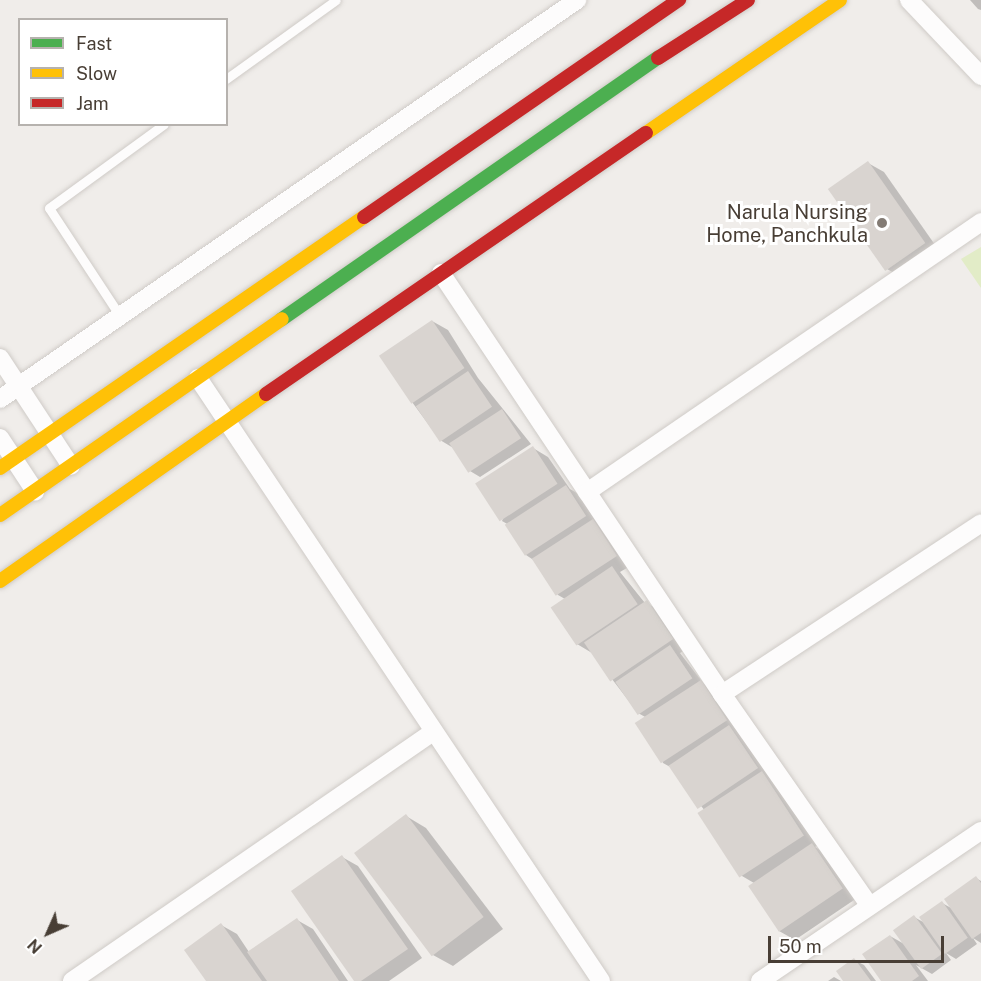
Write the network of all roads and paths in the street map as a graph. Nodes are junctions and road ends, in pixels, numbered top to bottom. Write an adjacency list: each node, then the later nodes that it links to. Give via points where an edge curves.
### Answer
1 (336, 0): 8 (lane)
2 (577, 0): 12 (street)
3 (679, 0): 13 (street)
4 (748, 0): 16 (street, via 634,74)
5 (840, 0): 11 (street)
6 (909, 0): 7 (street)
7 (981, 76)
8 (228, 78)
9 (161, 126): 12 (lane, via 49,208)
10 (981, 222): 27 (street)
11 (441, 273): 21 (street); 27 (street)
12 (120, 316): 18 (street)
13 (196, 333): 15 (street); 16 (street)
14 (0, 358): 18 (street)
15 (161, 358): 19 (street); 22 (street)
16 (217, 364): 17 (street)
17 (198, 378): 19 (street); 21 (street)
18 (18, 386): 20 (street); 22 (street)
19 (181, 389): 25 (street)
20 (0, 399)
21 (226, 421): 30 (street); 32 (street)
22 (50, 434): 24 (street); 25 (street)
23 (0, 438): 24 (street)
24 (7, 464): 26 (street)
25 (70, 466): 26 (street)
26 (35, 491): 28 (street)
27 (587, 492): 31 (street)
28 (0, 515)
29 (981, 523): 31 (street)
30 (0, 581)
31 (722, 694): 34 (street)
32 (432, 732): 35 (street); 36 (street)
33 (981, 831): 34 (street)
34 (869, 905): 37 (street)
35 (72, 981)
36 (601, 981)
37 (760, 981)

